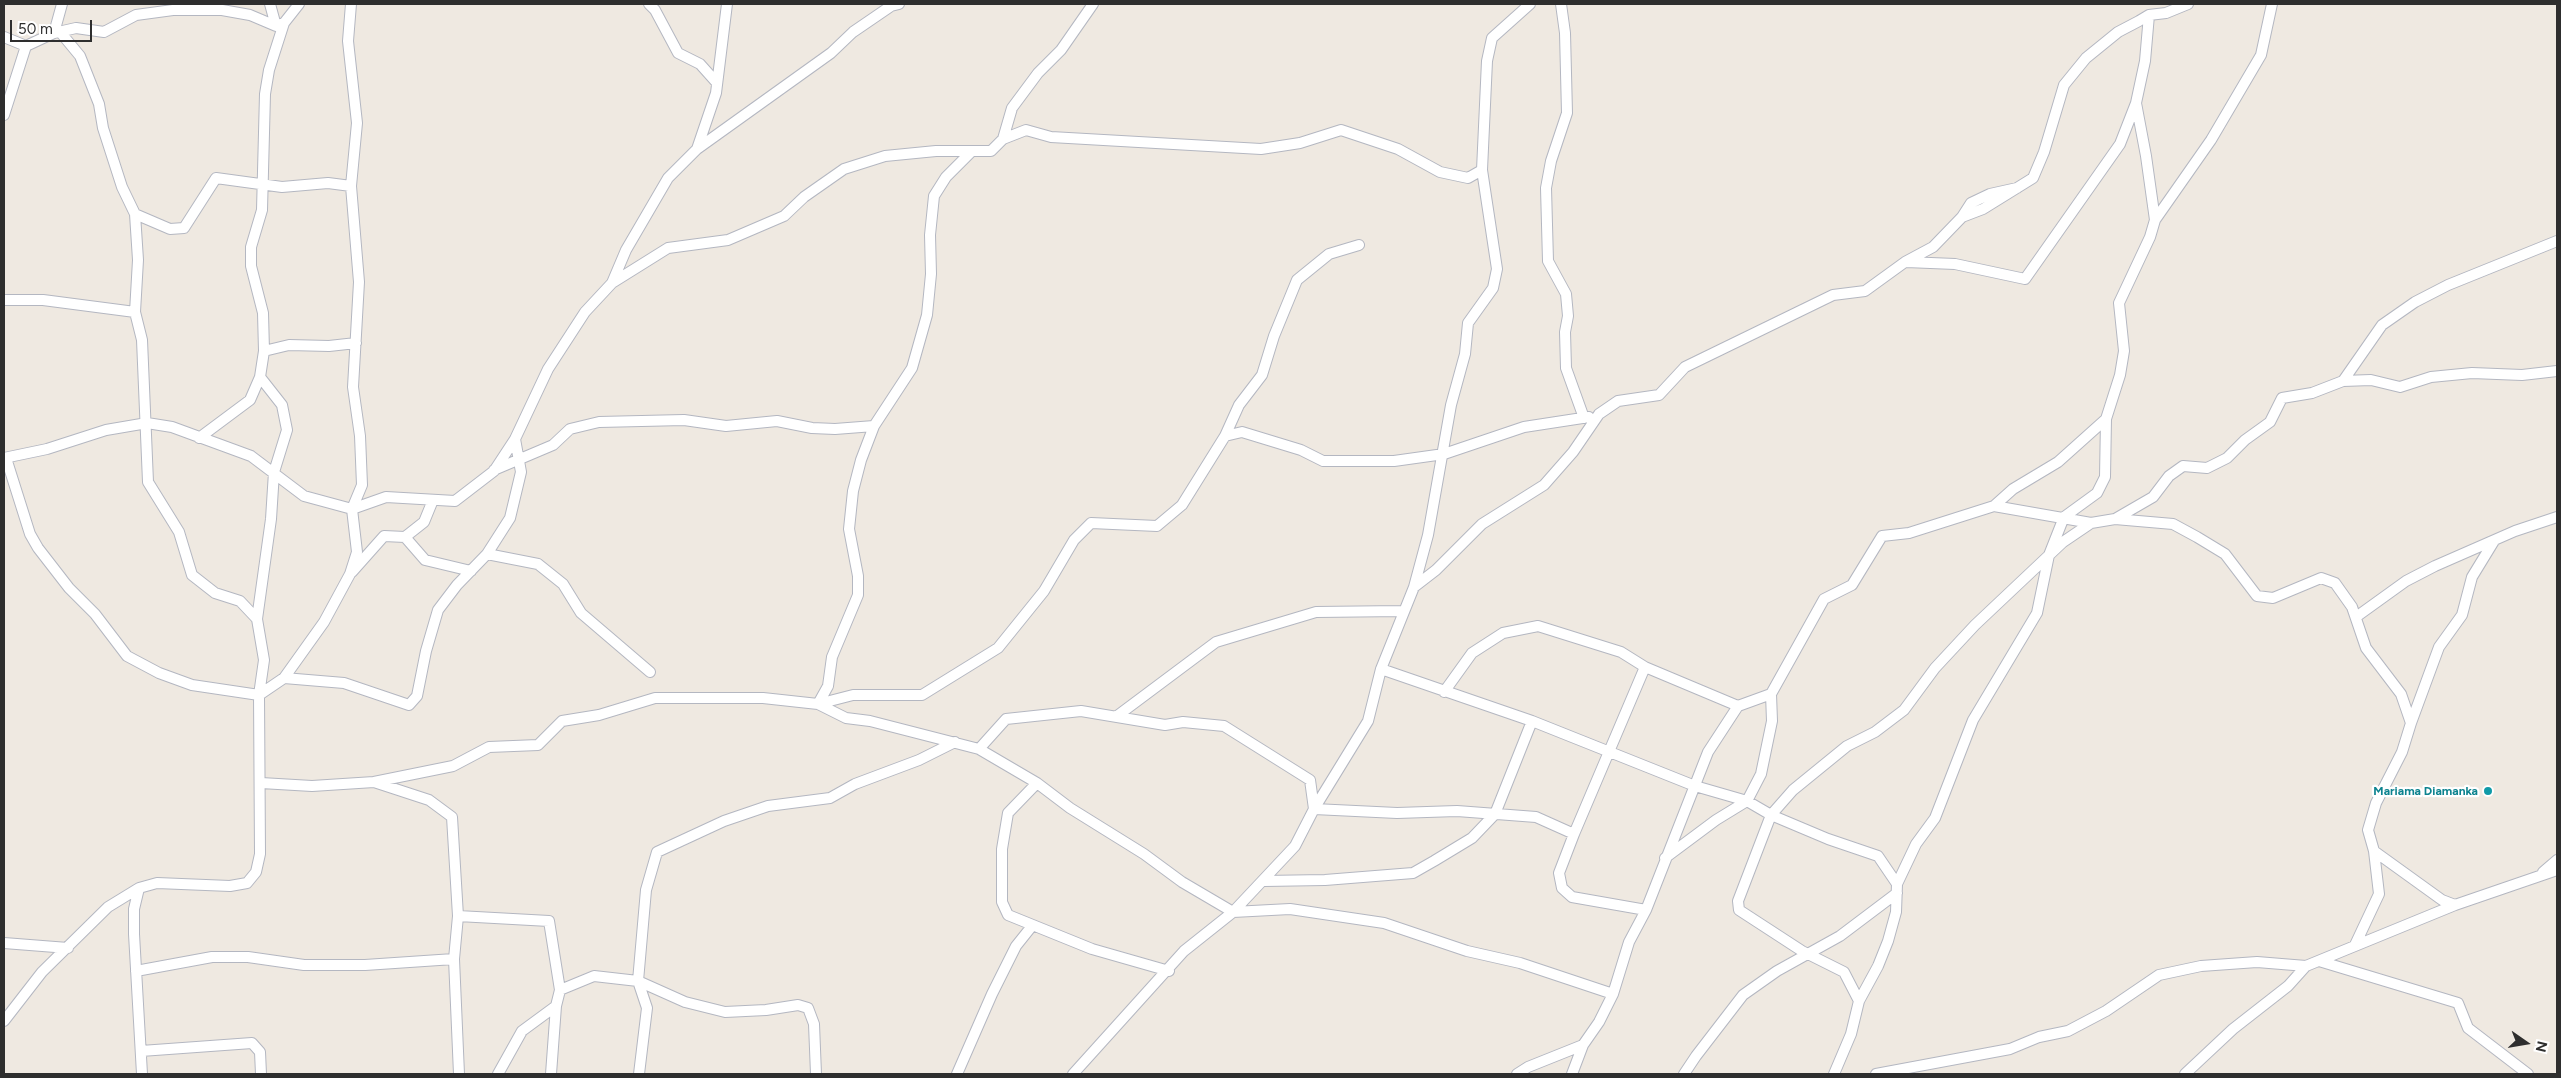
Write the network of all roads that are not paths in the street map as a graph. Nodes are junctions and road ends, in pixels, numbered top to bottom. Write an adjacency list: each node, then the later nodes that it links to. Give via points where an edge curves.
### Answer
1 (62, 4): 15 (street)
2 (270, 4): 14 (street)
3 (299, 4): 14 (street)
4 (351, 4): 26 (street, via 348,41 357,123)
5 (649, 4): 18 (street, via 678,53 700,64)
6 (727, 4): 18 (street)
7 (899, 4): 22 (street, via 853,32 831,52)
8 (1093, 4): 21 (street, via 1061,50 1038,73 1012,108)
9 (1530, 4): 24 (street, via 1492,38 1487,61)
10 (1561, 4): 41 (street, via 1567,113 1546,188 1548,261 1566,294 1566,368)
11 (2188, 4): 13 (street, via 2166,13)
12 (2272, 4): 28 (street, via 2261,55 2211,140)
13 (2150, 15): 19 (street); 31 (street, via 2118,32 2092,53 2064,85 2033,178 1984,209 1962,218 1933,247)
14 (280, 25): 15 (street, via 222,10 173,10 136,15 104,32 76,28); 25 (street, via 265,94)
15 (58, 33): 17 (street); 27 (street, via 80,56 99,104 103,128 122,187)
16 (4, 38): 17 (street)
17 (26, 46): 20 (street)
18 (717, 83): 22 (street)
19 (2136, 103): 28 (street); 31 (street, via 2120,144 2025,279 1955,264)
20 (4, 115)
21 (1003, 139): 23 (street, via 991,151); 24 (street, via 1026,130 1051,137 1261,149 1300,143 1341,130 1398,149 1440,172 1468,178)
22 (697, 149): 32 (street, via 668,178 626,250)
23 (972, 152): 32 (street, via 936,151 885,156 844,169 804,197 784,216 728,240 668,248); 44 (street, via 946,177 934,196 927,315 918,351 894,399)
24 (1482, 170): 48 (street, via 1497,269 1492,288 1468,323 1465,354 1451,405)
25 (263, 182): 26 (street, via 282,187 328,183); 27 (street, via 216,178 184,228 170,229); 36 (street, via 262,210 251,247 250,266 263,313)
26 (351, 186): 35 (street, via 359,282)
27 (135, 214): 34 (street, via 138,260)
28 (2155, 220): 42 (street, via 2120,303 2124,351)
29 (2557, 241): 39 (street, via 2448,285 2415,302 2382,325)
30 (1359, 245): 45 (street, via 1329,254 1297,280 1262,375 1239,405)
31 (1905, 262): 40 (street, via 1865,291 1833,295 1685,367 1659,395 1618,401)
32 (612, 283): 47 (street, via 585,312 548,370)
33 (4, 300): 34 (street, via 43,300)
34 (136, 312): 43 (street, via 142,340)
35 (356, 343): 36 (street, via 289,345); 55 (street, via 353,387 362,485)
36 (264, 351): 38 (street)
37 (2557, 371): 39 (street, via 2431,377 2400,387 2371,380)
38 (260, 377): 46 (street, via 250,400); 52 (street, via 282,405 287,430)
39 (2343, 381): 58 (street, via 2312,393 2282,398 2270,422 2227,458 2207,468 2183,466 2169,476 2153,497)
40 (1599, 414): 41 (street); 66 (street, via 1573,452 1544,485 1482,524)
41 (1584, 418): 48 (street, via 1524,427)
42 (2106, 419): 54 (street, via 2058,462 2014,489); 57 (street, via 2105,477 2097,493)
43 (147, 423): 46 (street, via 172,427); 49 (street, via 106,430 47,449); 69 (street, via 148,482 179,532 192,575 214,593 240,600)
44 (874, 426): 50 (street, via 835,429 777,422 726,426 684,420 599,422 570,429 553,445); 77 (street, via 853,491 849,529 858,594 832,656 828,686)
45 (1225, 436): 48 (street, via 1242,432 1301,450 1323,461 1394,461); 77 (street, via 1182,505 1157,526 1091,523 1074,540 1044,591 998,648 922,695 853,695)
46 (200, 438): 52 (street, via 251,456)
47 (515, 439): 50 (street); 51 (street)
48 (1444, 454): 66 (street)
49 (5, 458): 76 (street, via 34,541 127,656 192,685)
50 (519, 459): 51 (street); 62 (street, via 521,472 510,518)
51 (494, 470): 53 (street, via 455,501)
52 (274, 472): 55 (street, via 304,496); 69 (street)
53 (433, 500): 55 (street, via 386,497); 60 (street, via 424,522)
54 (1994, 506): 57 (street); 75 (street, via 1909,532 1882,536 1852,585 1824,599)
55 (352, 509): 65 (street, via 357,552)
56 (2557, 517): 61 (street)
57 (2064, 518): 59 (street); 63 (street)
58 (2115, 519): 59 (street); 68 (street, via 2173,524 2225,554 2257,596 2273,598 2320,578 2335,584)
59 (2091, 523): 63 (street)
60 (405, 537): 64 (street, via 425,560); 65 (street, via 384,536)
61 (2495, 540): 68 (street, via 2406,581); 81 (street, via 2472,577 2462,614 2438,647)
62 (487, 554): 64 (street); 72 (street, via 538,564 563,584 581,613)
63 (2049, 555): 92 (street, via 1975,625 1935,668 1904,710 1840,752 1793,790); 101 (street, via 2037,613 1973,720 1936,818 1916,844)
64 (471, 571): 73 (street, via 438,610 417,696 409,705 344,683)
65 (350, 574): 73 (street, via 324,622)
66 (1414, 587): 67 (street)
67 (1402, 611): 71 (street); 79 (street, via 1316,612 1216,642)
68 (2356, 617): 81 (street, via 2366,648 2401,694)
69 (257, 619): 76 (street, via 264,660)
70 (1646, 667): 74 (street, via 1620,652 1538,626 1503,633 1472,652); 78 (street); 84 (street)
71 (1381, 669): 74 (street); 90 (street, via 1368,721)
72 (650, 672)
73 (284, 678): 76 (street)
74 (1444, 692): 80 (street)
75 (1771, 694): 78 (street); 89 (street, via 1772,721 1761,774)
76 (259, 695): 86 (street)
77 (818, 704): 82 (street, via 846,718); 85 (street, via 763,698 655,698 599,716 562,721 538,745 489,747 454,766)
78 (1738, 706): 88 (street, via 1708,752)
79 (1117, 716): 83 (street, via 1081,711 1006,719); 90 (street, via 1165,725 1183,722 1224,726 1310,780)
80 (1532, 720): 84 (street); 91 (street)
81 (2411, 723): 94 (street, via 2402,752 2376,803 2368,830)
82 (955, 742): 83 (street); 116 (street, via 855,784 830,798 768,806 724,820 657,852 646,890)
83 (979, 749): 87 (street)
84 (1609, 750): 88 (street); 93 (street)
85 (374, 782): 86 (street, via 312,786); 105 (street, via 429,800 452,816)
86 (261, 783): 100 (street, via 260,854 256,872 247,882 230,886 158,883)
87 (1036, 783): 104 (street, via 1182,882); 106 (street, via 1008,813 1002,849 1002,902 1008,915)
88 (1695, 786): 89 (street); 95 (street)
89 (1747, 801): 92 (street); 95 (street)
90 (1314, 809): 91 (street); 99 (street, via 1295,846)
91 (1494, 814): 93 (street, via 1536,817); 99 (street, via 1472,838 1413,873)
92 (1771, 816): 101 (street, via 1878,856); 110 (street, via 1738,901 1739,910)
93 (1574, 834): 103 (street, via 1558,873 1562,888 1572,897)
94 (2374, 851): 102 (street, via 2442,900); 108 (street, via 2379,894)
95 (1664, 859): 103 (street)
96 (2557, 860): 98 (street)
97 (2557, 870): 98 (street)
98 (2542, 874): 102 (street)
99 (1264, 881): 104 (street)
100 (140, 888): 109 (street, via 108,907); 115 (street, via 134,909)
101 (1897, 889): 110 (street, via 1840,936); 119 (street, via 1896,912 1888,941)
102 (2456, 905): 108 (street)
103 (1646, 910): 118 (street, via 1629,942)
104 (1233, 912): 114 (street, via 1184,952); 118 (street, via 1290,909 1384,923)
105 (458, 916): 111 (street); 117 (street, via 549,921)
106 (1032, 926): 114 (street, via 1092,949); 132 (street, via 1016,946)
107 (4, 943): 109 (street)
108 (2355, 945): 112 (street)
109 (68, 948): 121 (street, via 42,972)
110 (1807, 954): 119 (street, via 1844,972); 136 (street, via 1743,995)
111 (454, 959): 115 (street, via 304,965 248,957 212,957); 127 (street)
112 (2318, 961): 113 (street); 140 (street, via 2458,1003 2468,1028)
113 (2306, 966): 124 (street, via 2201,966 2159,975 2106,1011 2068,1031 2038,1037 2010,1049); 139 (street, via 2288,986 2232,1029)
114 (1168, 970): 133 (street)
115 (136, 971): 123 (street)
116 (638, 981): 117 (street, via 594,976); 130 (street, via 647,1008); 131 (street, via 684,1002 725,1012 798,1005 808,1008 814,1024)
117 (560, 990): 120 (street)
118 (1613, 994): 122 (street)
119 (1859, 1001): 137 (street, via 1851,1034)
120 (556, 1006): 128 (street, via 522,1031); 129 (street)
121 (4, 1021)
122 (1583, 1046): 134 (street); 135 (street)
123 (141, 1051): 125 (street); 126 (street, via 252,1043 260,1052)
124 (1899, 1072): 138 (street)
125 (142, 1074)
126 (261, 1074)
127 (459, 1074)
128 (498, 1074)
129 (551, 1074)
130 (639, 1074)
131 (816, 1074)
132 (957, 1074)
133 (1073, 1074)
134 (1517, 1074)
135 (1572, 1074)
136 (1684, 1074)
137 (1834, 1074)
138 (1876, 1074)
139 (2185, 1074)
140 (2528, 1074)

